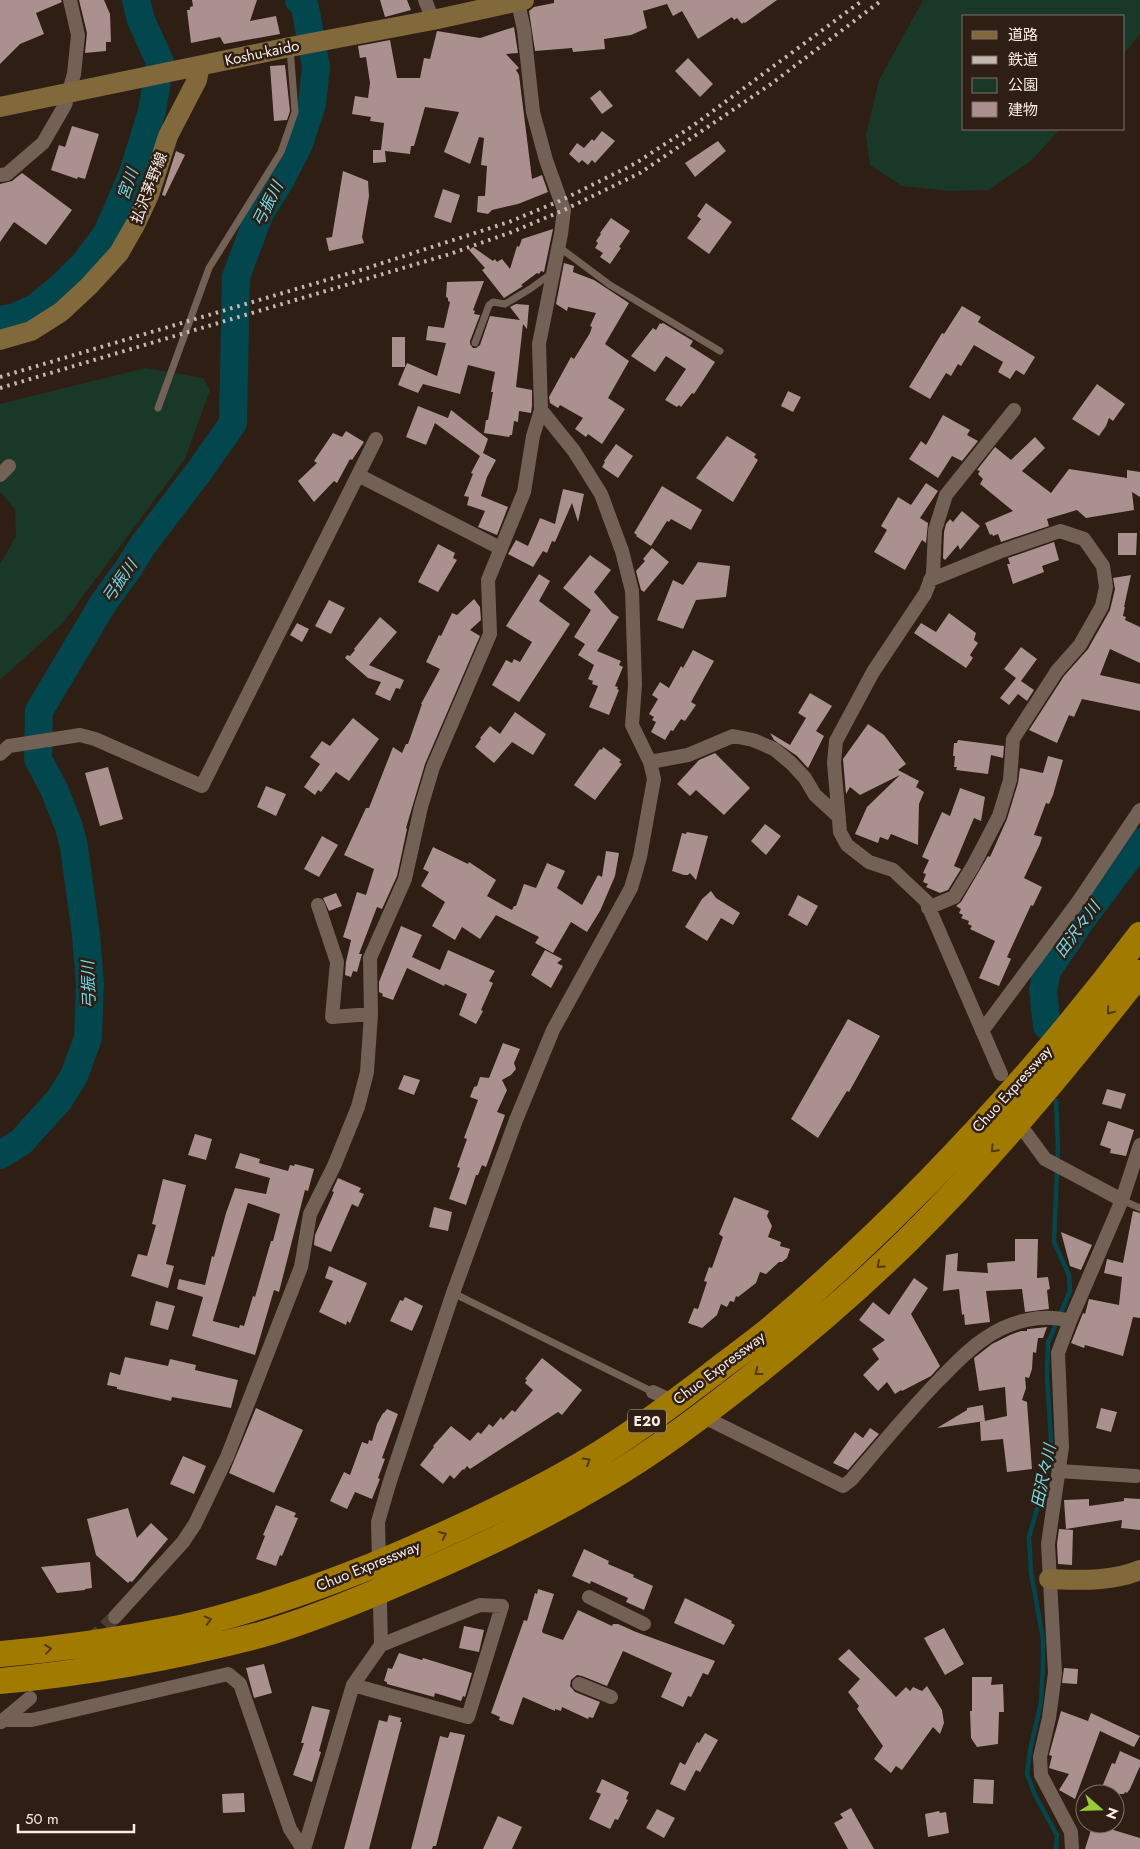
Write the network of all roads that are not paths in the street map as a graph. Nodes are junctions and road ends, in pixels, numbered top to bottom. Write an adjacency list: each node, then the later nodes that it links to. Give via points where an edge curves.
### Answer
1 (70, 0): 7 (street, via 78,35 74,74)
2 (425, 0): 4 (street)
3 (521, 1): 4 (main road, Koshu-kaido); 10 (street, via 533,112 564,210)
4 (434, 20): 5 (main road, Koshu-kaido)
5 (290, 47): 6 (main road, Koshu-kaido); 15 (lane, via 295,112 281,152 209,268)
6 (193, 67): 7 (main road, Koshu-kaido); 12 (main road, 払沢茅野線, via 197,80 168,136 149,195 119,253 61,312 31,331)
7 (68, 93): 8 (main road, Koshu-kaido); 9 (street, via 65,105 43,143 7,174)
8 (0, 107)
9 (0, 175)
10 (559, 247): 11 (street); 14 (lane, via 610,286)
11 (553, 272): 13 (lane, via 505,304 493,302 489,305); 16 (street, via 539,344)
12 (0, 340)
13 (475, 343)
14 (720, 351)
15 (158, 408)
16 (542, 410): 20 (street, via 533,436 524,492); 23 (street, via 574,451 601,494 622,551 632,592 635,685 632,725)
17 (1014, 410): 21 (street, via 946,494 935,530)
18 (376, 439): 19 (street)
19 (358, 475): 20 (street); 22 (street, via 202,786 80,735 9,746)
20 (500, 548): 30 (street, via 488,580 490,634 433,767 420,807 405,879 370,958)
21 (930, 580): 25 (street, via 873,672 836,741 834,763); 27 (street, via 1060,531 1084,539 1103,566 1106,587 1102,606 1080,645 1057,672 1013,739 1010,780 999,816 973,866 954,897)
22 (0, 754)
23 (650, 762): 25 (street, via 688,755 733,736 753,740 774,749 791,763 805,778 814,795); 37 (street, via 654,779 631,888 553,1030 516,1120)
24 (1140, 810): 31 (street, via 1078,902)
25 (839, 817): 27 (street, via 840,832 847,845 869,862 892,870 926,901)
26 (318, 905): 30 (street, via 337,962 332,1017)
27 (928, 908): 31 (street)
28 (1140, 935): 48 (highway, Chuo Expressway / E20, one-way to 28, via 112,1641 257,1608 423,1544 516,1501 588,1461 664,1410 771,1328 865,1243 1021,1083)
29 (1140, 973): 49 (highway, Chuo Expressway / E20, one-way to 49, via 1011,1130 907,1241 800,1339 689,1426 605,1481 527,1525 440,1566 263,1634 114,1667)
30 (371, 1014): 45 (street, via 367,1072 358,1107 310,1214 300,1267 227,1457 183,1542)
31 (982, 1031): 32 (street)
32 (1001, 1074)
33 (1026, 1133): 35 (street, via 1047,1161)
34 (1140, 1145): 35 (street)
35 (1122, 1200): 36 (lane); 38 (street)
36 (1140, 1208)
37 (453, 1293): 39 (lane); 47 (street, via 378,1522)
38 (1062, 1319): 39 (street, via 1025,1320 1005,1327 965,1353 851,1480 842,1486); 40 (street, via 1058,1354 1062,1447)
39 (653, 1392)
40 (1059, 1471): 41 (street); 43 (street, via 1048,1544)
41 (1136, 1476)
42 (1140, 1570): 43 (main road, via 1128,1575 1085,1581)
43 (1049, 1579): 56 (street, via 1055,1673 1040,1757 1041,1775 1071,1832)
44 (589, 1597): 46 (street)
45 (115, 1617)
46 (644, 1624)
47 (381, 1645): 51 (street); 51 (street, via 480,1605 502,1606 468,1717)
48 (0, 1654)
49 (0, 1681)
50 (579, 1684): 52 (street)
51 (353, 1685): 55 (street)
52 (611, 1697)
53 (30, 1698): 54 (street)
54 (2, 1721): 55 (street, via 32,1720 228,1674 240,1684 290,1829)
55 (304, 1849)
56 (1072, 1849)

